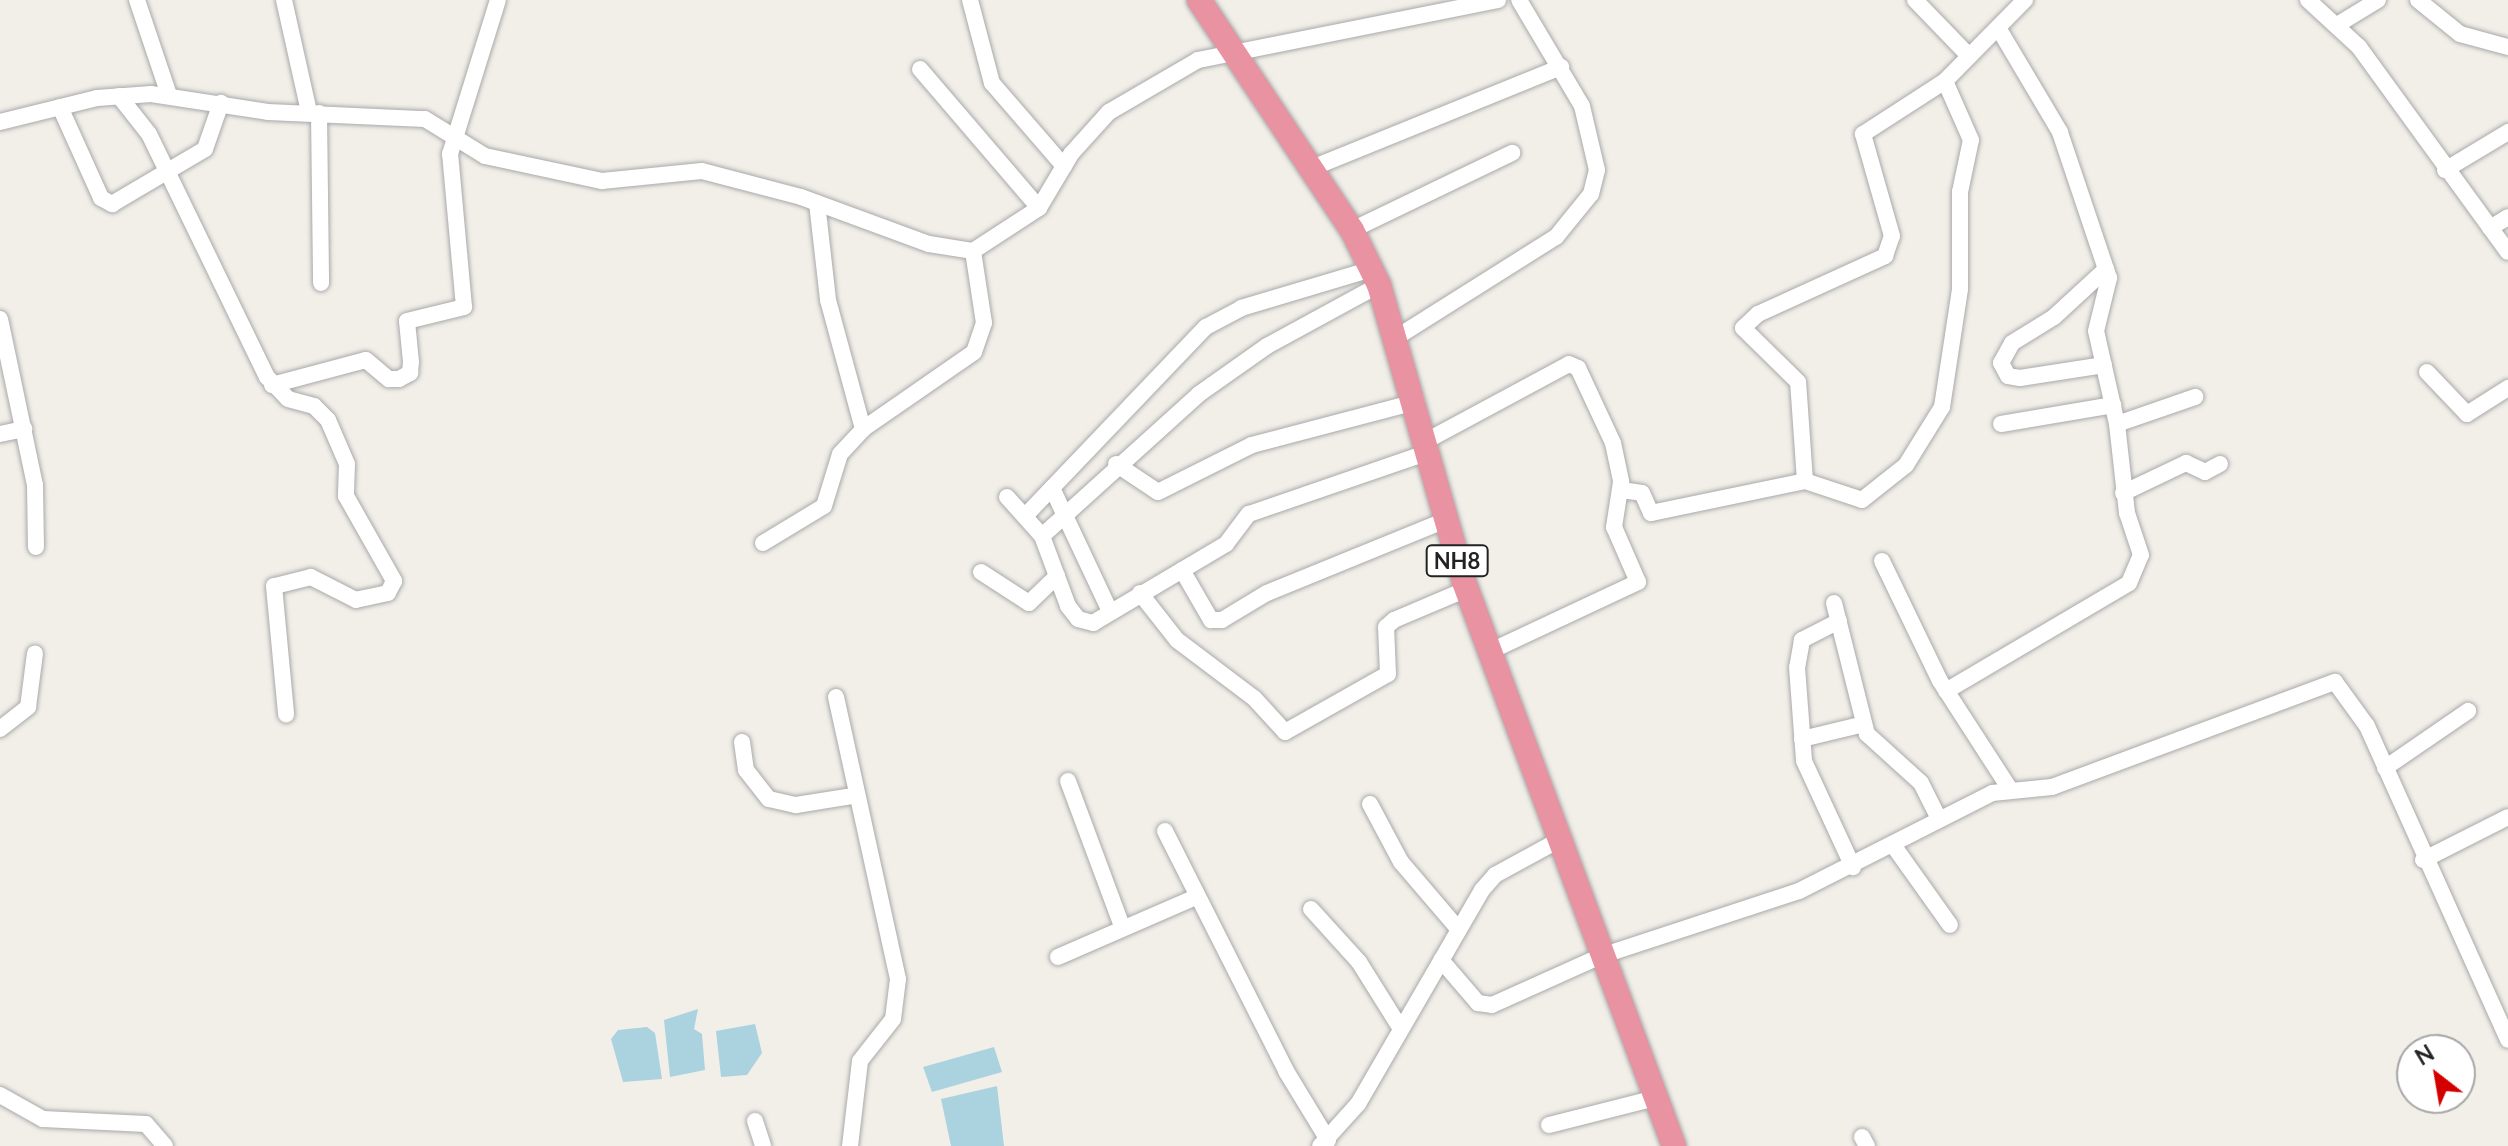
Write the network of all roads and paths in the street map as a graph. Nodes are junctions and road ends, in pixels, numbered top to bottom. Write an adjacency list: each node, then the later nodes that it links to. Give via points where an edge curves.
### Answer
1 (137, 0): 21 (street)
2 (284, 0): 25 (street)
3 (498, 0): 28 (street)
4 (970, 0): 30 (street, via 992,83)
5 (1199, 0): 16 (highway, NH8)
6 (1498, 0): 16 (street)
7 (1519, 0): 18 (street)
8 (1915, 0): 17 (street)
9 (2025, 0): 14 (street)
10 (2308, 0): 13 (street)
11 (2378, 0): 13 (street)
12 (2418, 0): 15 (street, via 2460,34)
13 (2337, 25): 32 (street)
14 (2000, 31): 17 (street); 41 (street, via 2060,132)
15 (2508, 47)
16 (1230, 51): 30 (street, via 1198,60 1128,98); 31 (highway, NH8)
17 (1969, 56): 20 (street)
18 (1561, 67): 31 (street); 45 (street, via 1594,145 1591,194 1556,237)
19 (920, 69): 35 (street)
20 (1945, 81): 61 (street, via 1971,140 1960,192 1960,289 1942,407 1906,465 1862,500); 61 (street, via 1863,134 1892,236 1885,256 1758,314 1743,328 1798,382)
21 (169, 95): 22 (street); 23 (street)
22 (119, 96): 24 (street); 33 (street, via 141,122)
23 (221, 103): 25 (street); 33 (street, via 205,149)
24 (60, 107): 26 (street); 33 (street, via 105,202)
25 (314, 113): 28 (street, via 425,119); 43 (street)
26 (0, 122)
27 (2508, 132): 32 (street)
28 (456, 139): 34 (street, via 485,156 583,178 702,171); 48 (street, via 450,184 464,307 407,321 410,373 399,379 389,379 366,360)
29 (1512, 153): 38 (street)
30 (1064, 166): 35 (street)
31 (1312, 168): 38 (highway, NH8)
32 (2445, 170): 37 (street)
33 (167, 175): 48 (street)
34 (817, 203): 39 (street, via 929,244); 56 (street, via 828,300)
35 (1039, 208): 39 (street)
36 (2508, 217): 37 (street)
37 (2490, 228): 40 (street)
38 (1352, 230): 42 (highway, NH8)
39 (973, 251): 56 (street, via 984,323 974,352)
40 (2508, 252)
41 (2106, 269): 46 (street, via 2110,289 2096,331); 46 (street, via 2054,317 2012,343 2001,363 2008,376 2020,378)
42 (1375, 277): 45 (highway, NH8); 59 (street, via 1267,346); 62 (street, via 1241,308 1206,327)
43 (321, 283)
44 (0, 319): 55 (street)
45 (1397, 337): 51 (highway, NH8)
46 (2104, 365): 52 (street)
47 (2427, 372): 49 (street, via 2467,414)
48 (272, 385): 86 (street, via 288,399 321,410 328,420 347,464 346,496 394,581 388,593 356,600 311,577 274,586)
49 (2508, 388)
50 (2195, 397): 54 (street)
51 (1416, 402): 58 (highway, NH8); 59 (street, via 1252,445 1158,492)
52 (2113, 405): 53 (street); 54 (street)
53 (2001, 424)
54 (2117, 424): 64 (street)
55 (24, 429): 57 (street); 71 (street, via 39,513)
56 (863, 429): 70 (street, via 840,454 824,506)
57 (0, 434)
58 (1427, 446): 63 (street, via 1574,364 1605,420); 68 (highway, NH8); 73 (street, via 1258,510 1226,544)
59 (1116, 464): 66 (street)
60 (2220, 464): 64 (street, via 2205,472 2186,463)
61 (1805, 481): 63 (street, via 1651,513 1642,493)
62 (1052, 488): 66 (street); 67 (street)
63 (1621, 490): 81 (street, via 1614,527 1638,582)
64 (2123, 493): 83 (street, via 2141,555 2129,583)
65 (1007, 497): 67 (street)
66 (1067, 511): 69 (street); 79 (street)
67 (1027, 514): 69 (street)
68 (1446, 520): 73 (street, via 1267,593 1222,620 1211,620); 76 (highway, NH8)
69 (1042, 536): 75 (street)
70 (763, 543)
71 (36, 547)
72 (1882, 561): 83 (street)
73 (1182, 570): 77 (street)
74 (981, 572): 75 (street, via 1029,603)
75 (1057, 576): 79 (street, via 1078,619 1093,623)
76 (1467, 589): 77 (street, via 1394,620 1386,627 1388,674 1285,732 1254,698 1177,640); 81 (highway, NH8)
77 (1140, 593): 79 (street)
78 (1834, 603): 80 (street)
79 (1110, 611)
80 (1839, 621): 87 (street); 89 (street, via 1798,647)
81 (1491, 651): 99 (highway, NH8)
82 (35, 653): 88 (street, via 28,707)
83 (1946, 691): 93 (street)
84 (836, 697): 94 (street)
85 (2468, 711): 91 (street)
86 (286, 714)
87 (1864, 724): 89 (street); 97 (street, via 1882,754 1921,783)
88 (0, 729)
89 (1802, 739): 102 (street, via 1811,781)
90 (742, 742): 94 (street, via 746,770 769,799 796,805)
91 (2385, 768): 93 (street, via 2361,716 2335,682 2052,787 2028,794); 101 (street)
92 (1068, 781): 106 (street)
93 (2010, 789): 97 (street)
94 (853, 796): 120 (street, via 898,979 893,1019 860,1061)
95 (1370, 804): 107 (street, via 1401,862)
96 (2508, 817): 101 (street)
97 (1939, 819): 100 (street)
98 (1165, 831): 103 (street)
99 (1557, 841): 107 (street, via 1495,875); 108 (highway, NH8)
100 (1893, 845): 102 (street); 105 (street)
101 (2423, 860): 112 (street)
102 (1853, 867): 108 (street, via 1799,891)
103 (1196, 897): 106 (street); 117 (street)
104 (1311, 909): 111 (street, via 1359,962)
105 (1950, 925)
106 (1122, 926): 109 (street)
107 (1459, 930): 110 (street)
108 (1601, 956): 110 (street, via 1484,1007); 114 (highway, NH8)
109 (1058, 957)
110 (1441, 960): 111 (street)
111 (1401, 1029): 117 (street, via 1358,1104)
112 (2508, 1040)
113 (0, 1095): 118 (street, via 43,1119 146,1124)
114 (1656, 1098): 116 (street); 121 (highway, NH8)
115 (755, 1121): 119 (street)
116 (1549, 1125)
117 (1324, 1143)
118 (165, 1146)
119 (763, 1146)
120 (850, 1146)
121 (1674, 1146)

